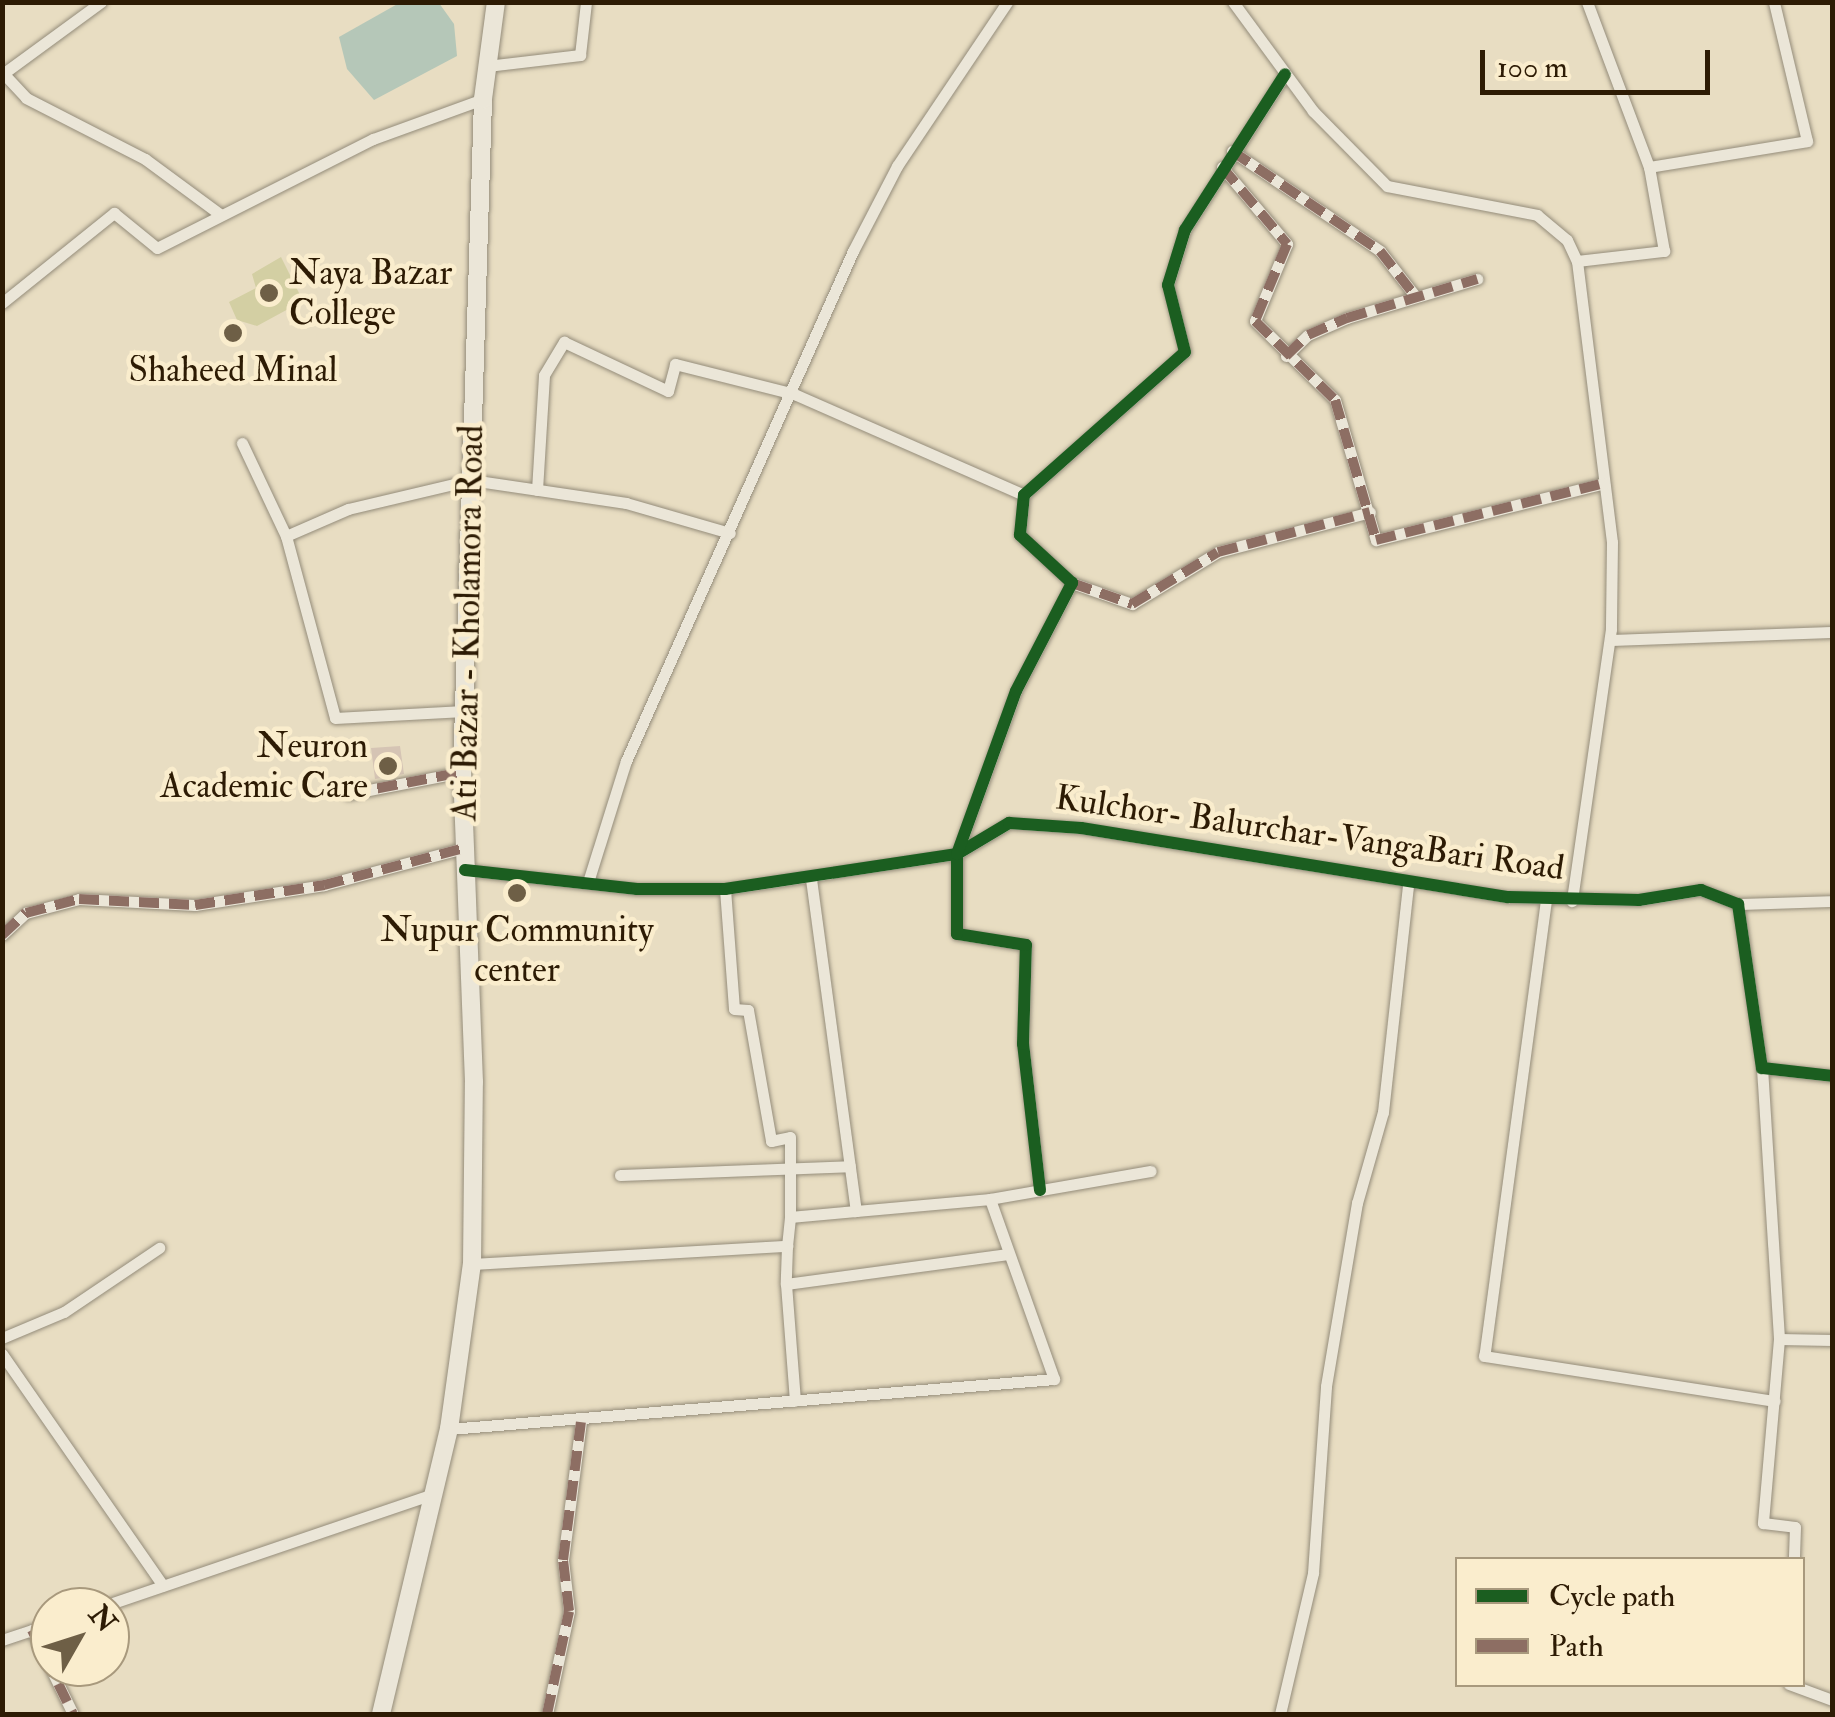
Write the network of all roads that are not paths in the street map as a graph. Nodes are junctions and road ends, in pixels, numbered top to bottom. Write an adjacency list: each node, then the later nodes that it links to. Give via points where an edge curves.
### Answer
1 (101, 2): 10 (street)
2 (496, 2): 8 (main road, Ati Bazar - Kholamora Road)
3 (586, 2): 8 (street, via 580,55)
4 (1008, 2): 21 (street, via 898,166)
5 (1232, 2): 9 (street)
6 (1587, 2): 14 (street)
7 (1774, 2): 14 (street, via 1807,141)
8 (487, 66): 11 (main road, Ati Bazar - Kholamora Road)
9 (1285, 74): 12 (street); 16 (street, via 1387,186 1536,215 1567,240)
10 (3, 76): 15 (street, via 144,159)
11 (483, 98): 15 (street, via 372,139); 23 (main road, Ati Bazar - Kholamora Road)
12 (1232, 151): 13 (street); 18 (street, via 1380,251)
13 (1222, 167): 20 (street, via 1287,244 1256,320); 26 (street, via 1185,230 1168,284 1185,352)
14 (1649, 167): 16 (street, via 1664,251)
15 (221, 215): 19 (street, via 157,248 114,214)
16 (1577, 261): 24 (street)
17 (1476, 279): 18 (street)
18 (1416, 297): 20 (street, via 1308,335)
19 (2, 304)
20 (1286, 356): 27 (street, via 1335,400)
21 (794, 394): 25 (street, via 674,364 668,391 564,342 544,374); 26 (street); 28 (street)
22 (242, 443): 29 (street)
23 (471, 480): 25 (street); 29 (street, via 348,508); 33 (main road, Ati Bazar - Kholamora Road)
24 (1604, 482): 27 (street, via 1376,540); 32 (street)
25 (537, 490): 28 (street, via 626,503)
26 (1024, 495): 30 (street, via 1020,535)
27 (1370, 512): 30 (street, via 1218,552 1132,604)
28 (730, 532): 40 (street, via 626,761)
29 (286, 536): 33 (street, via 335,718)
30 (1072, 583): 37 (street, via 1016,692)
31 (1832, 632): 32 (street)
32 (1610, 640): 44 (street)
33 (464, 712): 34 (main road, Ati Bazar - Kholamora Road)
34 (462, 772): 35 (street); 36 (main road, Ati Bazar - Kholamora Road)
35 (348, 794)
36 (464, 848): 38 (main road, Ati Bazar - Kholamora Road); 47 (street, via 324,886 195,904 79,900 26,912)
37 (957, 854): 39 (street, Kulchor- Balurchar-VangaBari Road); 41 (street, Kulchor- Balurchar-VangaBari Road, via 1009,823 1080,828); 54 (street, via 957,934 1026,945 1023,1044)
38 (465, 870): 40 (street, Kulchor- Balurchar-VangaBari Road); 61 (main road, Ati Bazar - Kholamora Road)
39 (811, 879): 42 (street, Kulchor- Balurchar-VangaBari Road); 51 (street)
40 (588, 882): 42 (street, Kulchor- Balurchar-VangaBari Road)
41 (1408, 884): 43 (street, Kulchor- Balurchar-VangaBari Road); 83 (street, via 1383,1112 1357,1203 1326,1386 1314,1573)
42 (725, 888): 50 (street, via 734,1008 748,1010 771,1141 790,1138)
43 (1546, 900): 44 (street, Kulchor- Balurchar-VangaBari Road); 68 (street, via 1484,1356)
44 (1572, 901): 46 (street, Kulchor- Balurchar-VangaBari Road, via 1701,890)
45 (1832, 901): 46 (street, Kulchor- Balurchar-VangaBari Road)
46 (1738, 904): 48 (street)
47 (2, 935)
48 (1762, 1068): 49 (street); 64 (street)
49 (1832, 1076)
50 (791, 1166): 51 (street); 53 (street); 57 (street)
51 (850, 1166): 56 (street)
52 (1151, 1171): 54 (street)
53 (620, 1175)
54 (1040, 1190): 55 (street)
55 (990, 1200): 56 (street); 60 (street)
56 (856, 1211): 57 (street)
57 (790, 1216): 58 (street)
58 (787, 1246): 61 (street); 62 (street)
59 (159, 1248): 63 (street, via 64,1312)
60 (1008, 1254): 62 (street); 67 (street, via 1054,1378)
61 (472, 1264): 70 (main road, Ati Bazar - Kholamora Road)
62 (786, 1284): 67 (street)
63 (2, 1338)
64 (1779, 1339): 65 (street); 68 (street)
65 (1832, 1340)
66 (2, 1354): 73 (street)
67 (795, 1401): 69 (street)
68 (1774, 1401): 72 (street, via 1763,1523 1795,1527)
69 (581, 1422): 70 (street); 82 (street, via 563,1560 567,1630)
70 (449, 1429): 71 (main road, Ati Bazar - Kholamora Road)
71 (433, 1494): 73 (street); 81 (main road, Ati Bazar - Kholamora Road)
72 (1794, 1557)
73 (163, 1586): 74 (street)
74 (130, 1597)
75 (30, 1631): 76 (street)
76 (2, 1640)
77 (60, 1687): 80 (street)
78 (1797, 1687): 79 (street)
79 (1832, 1700)
80 (73, 1714)
81 (380, 1714)
82 (547, 1714)
83 (1280, 1714)

